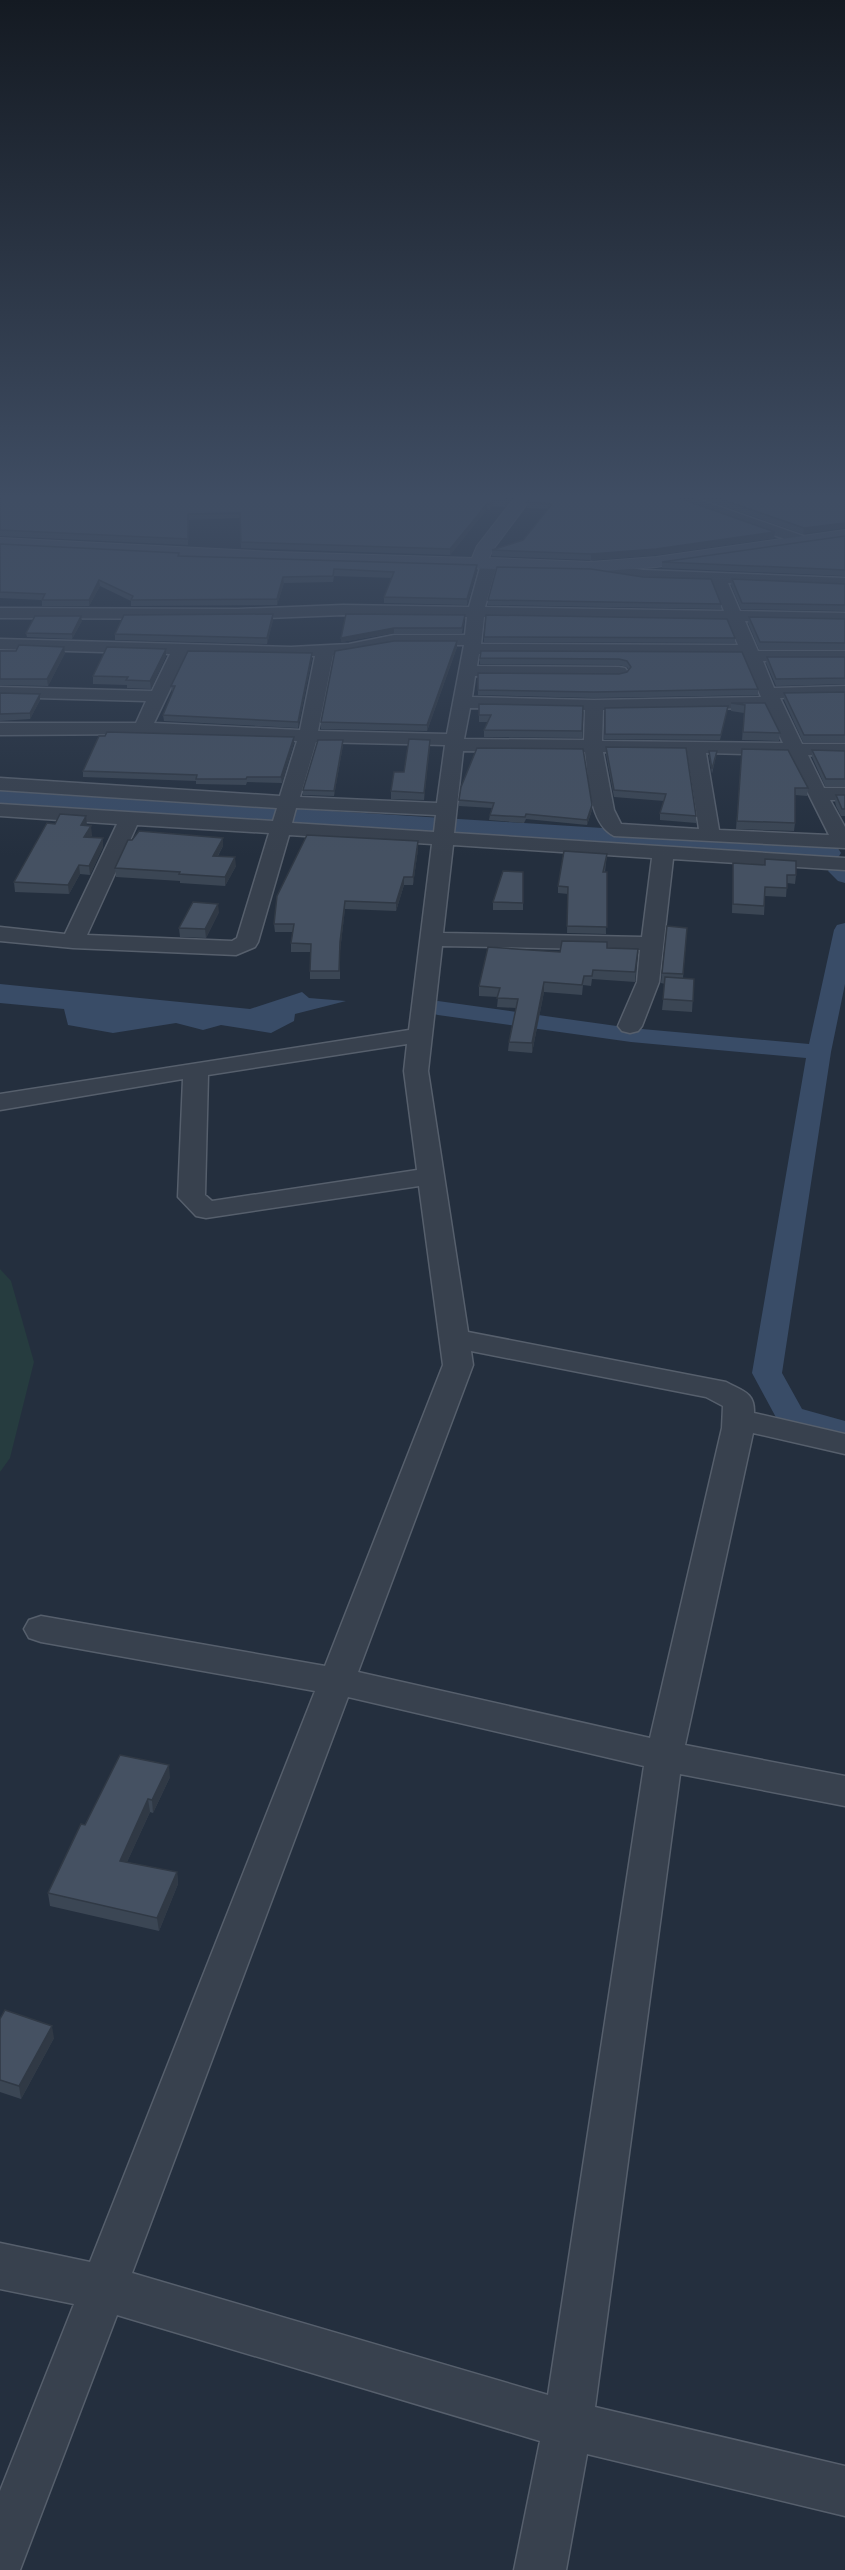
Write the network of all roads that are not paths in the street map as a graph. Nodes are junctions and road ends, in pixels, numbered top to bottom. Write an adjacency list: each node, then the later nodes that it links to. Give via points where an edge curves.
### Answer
1 (476, 616): 6 (street)
2 (731, 616): 3 (street)
3 (735, 616): 4 (street); 10 (street)
4 (845, 618)
5 (0, 644): 7 (street)
6 (472, 644): 8 (street); 9 (street, via 394,640); 12 (street)
7 (181, 649): 9 (street); 17 (street)
8 (592, 649): 10 (street); 13 (street)
9 (325, 650): 23 (street)
10 (751, 653): 11 (street); 18 (street)
11 (845, 656)
12 (467, 671): 13 (street); 19 (street)
13 (595, 672): 14 (street)
14 (619, 672)
15 (845, 691): 18 (street)
16 (0, 692): 17 (street)
17 (158, 696): 21 (street)
18 (771, 697): 20 (street); 27 (street)
19 (462, 702): 20 (street); 24 (street)
20 (594, 705): 25 (street)
21 (142, 728): 22 (street); 23 (street)
22 (0, 729)
23 (308, 736): 24 (street); 32 (street)
24 (454, 742): 25 (street); 35 (street)
25 (593, 746): 26 (street); 37 (street, via 604,810 613,828 621,832)
26 (698, 748): 27 (street); 37 (street)
27 (795, 750): 28 (street); 30 (street)
28 (845, 750)
29 (0, 784): 32 (street)
30 (817, 794): 31 (street); 38 (street)
31 (845, 794)
32 (290, 802): 35 (street); 36 (street)
33 (0, 810): 34 (street)
34 (130, 818): 36 (street); 43 (street)
35 (444, 823): 36 (street); 39 (street); 42 (street)
36 (279, 828): 43 (street, via 247,942 236,948)
37 (710, 835): 38 (street)
38 (844, 845)
39 (663, 852): 40 (street); 44 (street)
40 (845, 864)
41 (0, 934): 43 (street)
42 (430, 939): 44 (street); 46 (street)
43 (74, 941)
44 (652, 944): 45 (street, via 648,982)
45 (630, 1026)
46 (420, 1035): 47 (street); 49 (street, via 416,1071)
47 (196, 1070): 48 (street); 49 (street, via 191,1197 206,1210)
48 (0, 1102)
49 (431, 1176): 50 (street)
50 (454, 1339): 51 (street, via 715,1389 739,1402); 54 (street, via 458,1365)
51 (738, 1419): 52 (street); 55 (street)
52 (845, 1444)
53 (41, 1629): 54 (street)
54 (336, 1681): 55 (street); 58 (street)
55 (664, 1756): 56 (street); 59 (street)
56 (845, 1791)
57 (0, 2266): 58 (street)
58 (104, 2288): 59 (street); 61 (street)
59 (568, 2425): 60 (street); 62 (street)
60 (845, 2491)
61 (0, 2557)
62 (540, 2570)

